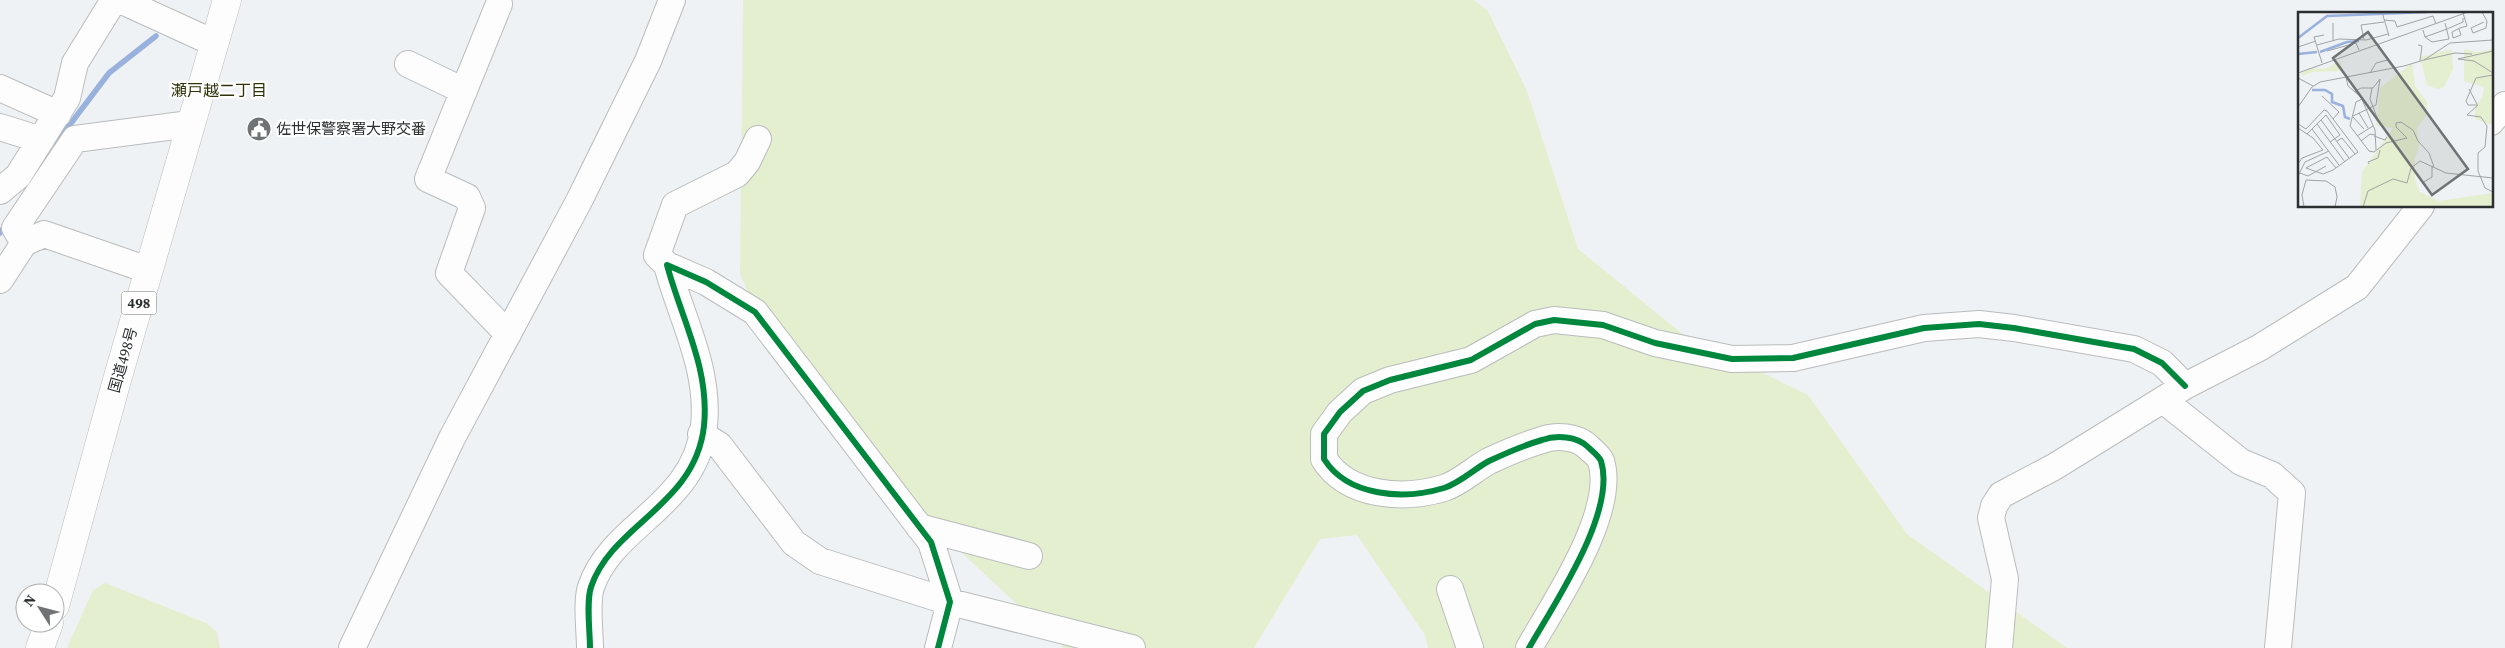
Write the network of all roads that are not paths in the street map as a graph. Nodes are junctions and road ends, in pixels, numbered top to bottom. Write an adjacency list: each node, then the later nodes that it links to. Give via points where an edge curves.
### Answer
1 (114, 0): 11 (street, via 75,63 68,98)
2 (120, 0): 6 (street)
3 (227, 0): 6 (highway, 国道498号 / 498)
4 (672, 0): 23 (street, via 648,61 584,192)
5 (499, 4): 9 (street)
6 (214, 43): 13 (highway, 国道498号 / 498)
7 (408, 64): 9 (street)
8 (0, 88): 11 (street)
9 (464, 90): 23 (street, via 428,178 467,197 472,208 450,272)
10 (2505, 105): 12 (street)
11 (58, 114): 15 (street)
12 (2492, 121)
13 (190, 124): 19 (street, via 75,138); 21 (highway, 国道498号 / 498)
14 (0, 127): 15 (street)
15 (41, 140): 17 (street, via 18,176)
16 (758, 140): 20 (street, via 737,174 675,205 657,255)
17 (0, 191)
18 (2420, 208): 24 (street, via 2357,287 2259,348)
19 (13, 230): 21 (street, via 44,234); 22 (street)
20 (667, 265): 26 (street, via 691,333 702,377 704,427); 27 (street, via 706,282 755,312)
21 (148, 270): 29 (highway, 国道498号 / 498)
22 (0, 280)
23 (508, 334): 35 (street, via 452,438)
24 (2185, 386): 25 (street); 33 (street, via 2162,363 2134,349 1979,324 1924,328 1793,358 1732,359 1655,343 1603,325 1554,320 1535,324 1471,360 1390,380 1363,391 1340,412 1324,434 1324,459 1342,479 1379,494 1420,493 1445,487 1489,461 1543,439 1566,436 1586,444 1601,460 1603,485 1589,539)
25 (2163, 400): 40 (street, via 2054,467 2001,495 1991,518 2005,579); 41 (street, via 2241,462 2272,475 2292,493)
26 (701, 434): 31 (street, via 719,445 794,543 820,561); 36 (street, via 692,466 671,496 607,557 597,572 590,590)
27 (920, 527): 28 (street); 31 (street, via 932,542)
28 (1029, 556)
29 (61, 583)
30 (1450, 589): 39 (street)
31 (950, 602): 37 (street); 38 (street)
32 (45, 633): 34 (highway)
33 (1520, 644)
34 (40, 648)
35 (352, 648)
36 (590, 648)
37 (938, 648)
38 (1132, 648)
39 (1470, 648)
40 (1999, 648)
41 (2278, 648)

